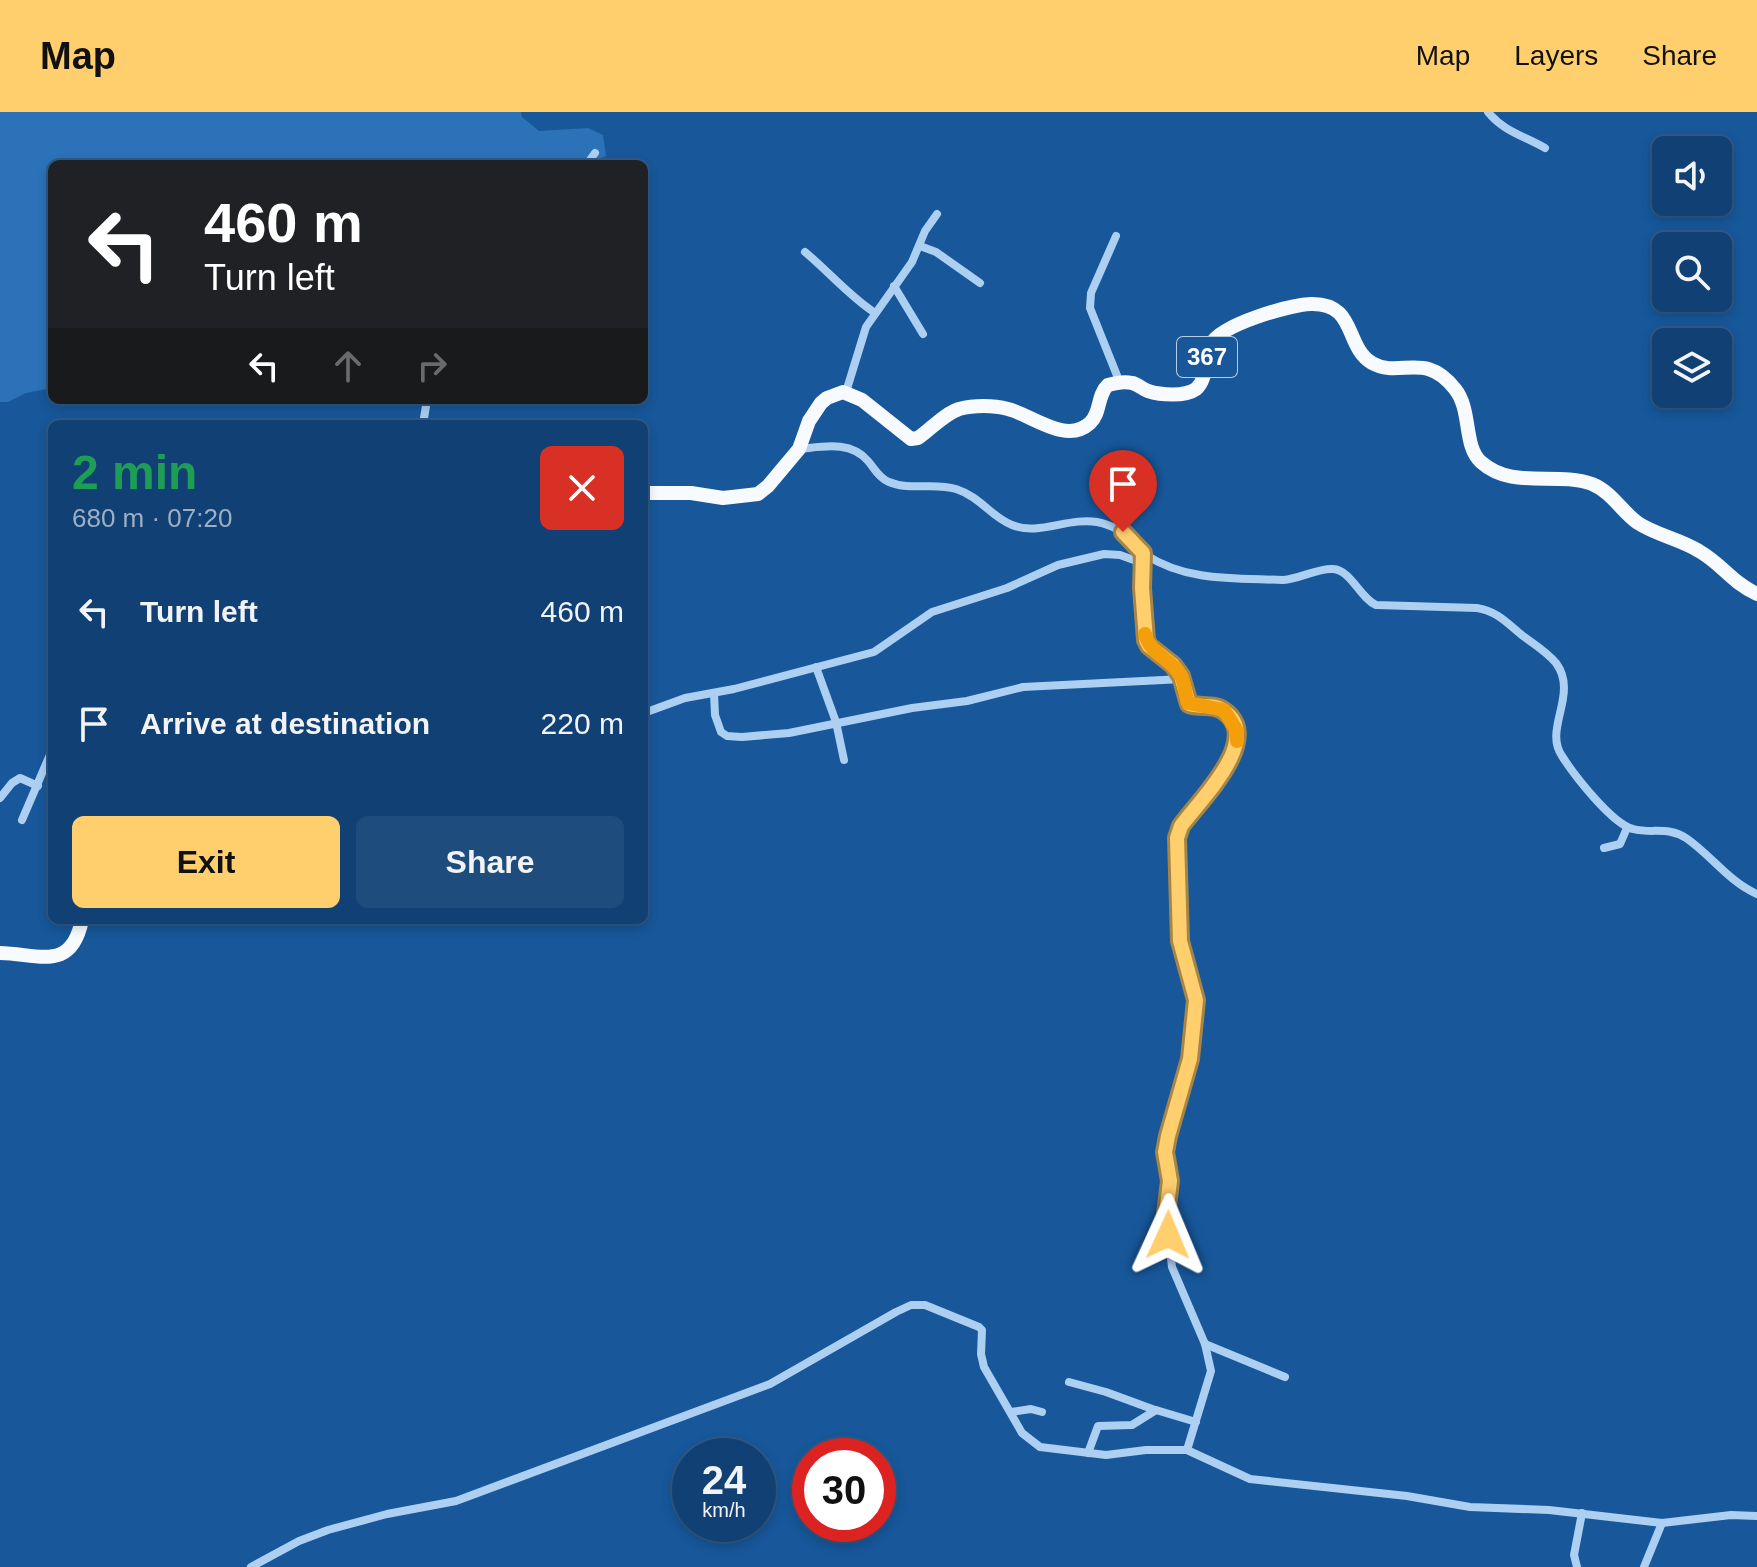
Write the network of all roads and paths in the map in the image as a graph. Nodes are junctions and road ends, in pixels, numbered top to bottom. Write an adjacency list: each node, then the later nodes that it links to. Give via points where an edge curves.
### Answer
1 (1488, 112): 2 (street, via 1507,130)
2 (1545, 148)
3 (595, 153): 4 (street)
4 (590, 160)
5 (937, 214): 7 (street)
6 (1116, 236): 13 (street, via 1091,293 1090,308)
7 (920, 246): 9 (street); 10 (street)
8 (805, 252): 11 (street)
9 (980, 283)
10 (894, 286): 11 (street); 12 (street)
11 (875, 313): 14 (street, via 861,337)
12 (923, 334)
13 (1120, 383): 14 (main road, via 1106,386 1095,416 1080,429 1054,428 1013,410 985,406 957,410 914,439); 18 (main road, 367, via 1155,393 1192,391 1202,379 1211,344 1221,333 1300,306 1330,307 1340,313 1372,363 1420,366 1453,386 1467,415 1474,453 1483,464 1518,478 1577,480 1600,488 1637,522 1699,551 1732,581)
14 (846, 392): 15 (main road, via 821,403)
15 (799, 449): 16 (main road, via 768,486 748,497); 17 (street, via 848,448 885,480 953,488 1017,527 1080,521 1108,525 1123,532)
16 (648, 493)
17 (1142, 558): 19 (street, via 1104,554 1058,565 932,612 874,652); 20 (street, via 1146,640); 29 (street, via 1208,577 1297,579 1334,569 1376,605 1494,612 1558,666 1564,693 1555,737 1558,750)
18 (1757, 594)
19 (816, 667): 21 (street); 23 (street)
20 (1183, 679): 23 (street, via 1023,687); 34 (street, via 1188,703 1224,710 1238,738 1230,761 1177,838 1180,941 1196,1000 1190,1059 1166,1144 1166,1214 1172,1267)
21 (714, 693): 22 (street); 23 (street, via 717,726 731,737 775,735)
22 (648, 712)
23 (836, 722): 25 (street)
24 (48, 755): 26 (street)
25 (844, 760)
26 (38, 786): 27 (street, via 20,778); 28 (street)
27 (0, 798)
28 (22, 820)
29 (1627, 828): 30 (street, via 1620,844); 31 (street, via 1677,833)
30 (1604, 848)
31 (1757, 894)
32 (81, 924): 33 (main road, via 75,943 60,955)
33 (0, 953)
34 (1205, 1344): 35 (street); 40 (street, via 1211,1371)
35 (1285, 1377)
36 (1069, 1382): 37 (street)
37 (1156, 1410): 40 (street); 42 (street, via 1132,1425 1098,1426)
38 (1011, 1412): 39 (street); 42 (street, via 1022,1433 1040,1447); 46 (street, via 984,1367 982,1330 925,1305 911,1305 770,1384 456,1501 328,1530)
39 (1042, 1412)
40 (1196, 1422): 41 (street)
41 (1187, 1450): 42 (street); 43 (street, via 1250,1479 1470,1507)
42 (1088, 1453)
43 (1582, 1513): 45 (street); 47 (street, via 1574,1555)
44 (1757, 1516): 45 (street)
45 (1662, 1523): 48 (street)
46 (251, 1567)
47 (1577, 1567)
48 (1644, 1567)

